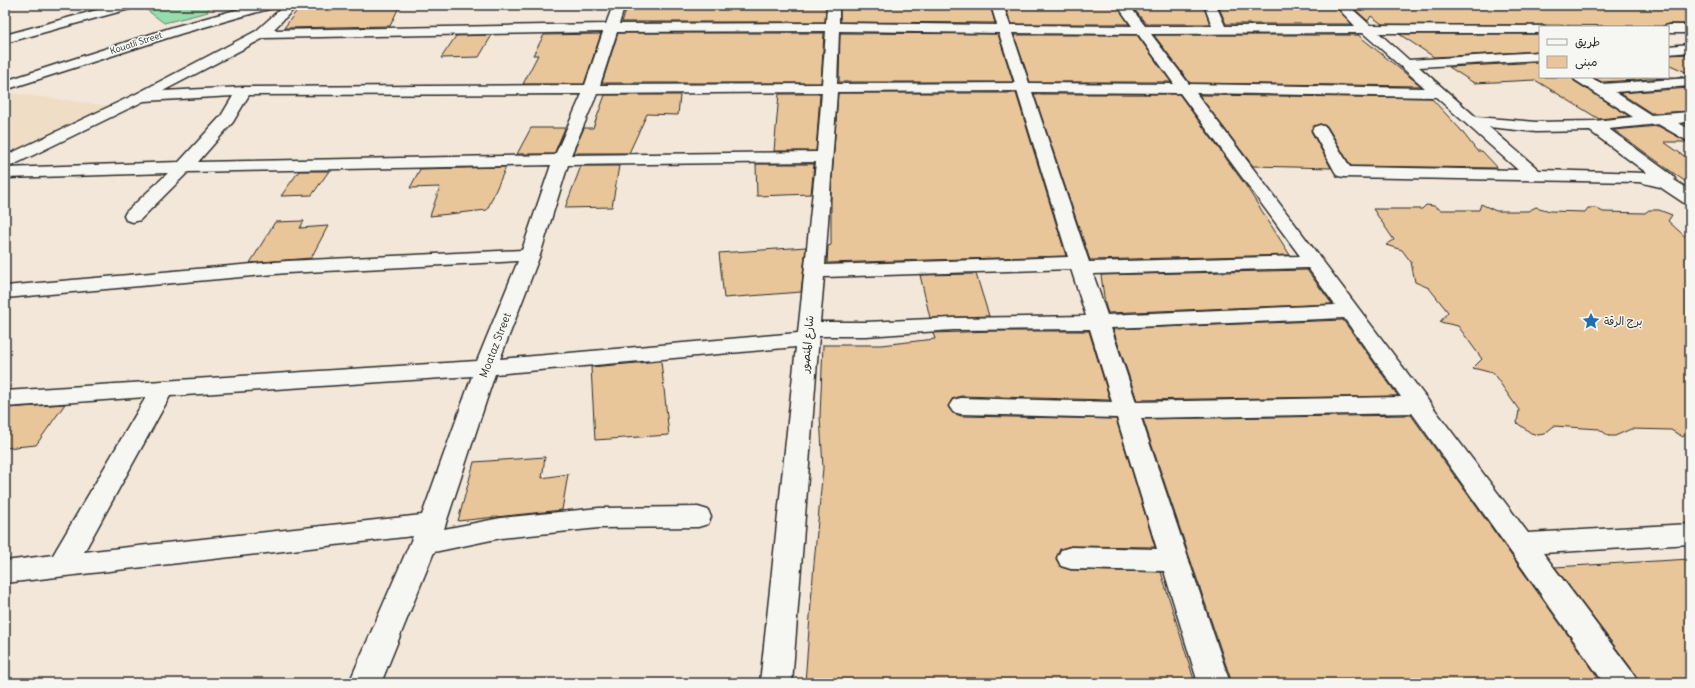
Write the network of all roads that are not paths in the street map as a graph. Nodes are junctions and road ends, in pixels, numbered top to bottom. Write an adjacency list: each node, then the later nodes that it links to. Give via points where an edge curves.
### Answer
1 (129, 5): 21 (street)
2 (268, 5): 29 (street, Kouatli Street, via 178,30)
3 (292, 5): 20 (street)
4 (619, 5): 11 (street, Moataz Street)
5 (833, 5): 10 (street, شارع المنصور)
6 (996, 5): 12 (street)
7 (1123, 5): 17 (street)
8 (1210, 5): 18 (street)
9 (1341, 5): 19 (street)
10 (832, 27): 11 (street); 12 (street); 31 (street, شارع المنصور)
11 (612, 28): 20 (street); 34 (street, Moataz Street)
12 (1004, 28): 17 (street); 30 (street)
13 (1502, 29): 14 (street); 19 (street); 24 (street)
14 (1539, 29)
15 (1669, 29): 16 (street)
16 (1690, 29)
17 (1142, 30): 18 (street); 32 (street)
18 (1220, 30): 19 (street)
19 (1367, 30): 26 (street)
20 (261, 34): 37 (street)
21 (5, 39)
22 (1690, 48): 23 (street)
23 (1669, 50)
24 (1539, 52)
25 (1539, 56): 26 (street)
26 (1406, 64): 36 (street)
27 (1582, 78): 33 (street)
28 (1690, 82): 33 (street)
29 (5, 86)
30 (1022, 87): 31 (street); 32 (street); 55 (street)
31 (829, 89): 34 (street); 44 (street, شارع المنصور)
32 (1186, 89): 36 (street); 54 (street)
33 (1601, 89): 39 (street)
34 (591, 90): 35 (street); 45 (street, Moataz Street)
35 (244, 91): 37 (street); 47 (street, via 227,119)
36 (1439, 93): 40 (street)
37 (141, 97): 46 (street)
38 (1690, 117): 39 (street)
39 (1654, 119): 41 (street); 43 (street)
40 (1472, 122): 41 (street, via 1536,127); 49 (street)
41 (1594, 126): 50 (street, via 1667,180)
42 (1320, 130): 49 (street, via 1344,172)
43 (1690, 136)
44 (825, 157): 45 (street); 56 (street, شارع المنصور)
45 (561, 160): 47 (street); 53 (street, Moataz Street)
46 (5, 162)
47 (184, 167): 48 (street); 52 (street)
48 (5, 173)
49 (1533, 174): 50 (street, via 1639,177)
50 (1665, 182): 51 (street)
51 (1687, 194)
52 (133, 216)
53 (530, 256): 57 (street, via 287,267); 61 (street, Moataz Street)
54 (1314, 262): 55 (street); 58 (street)
55 (1079, 266): 56 (street); 59 (street)
56 (814, 271): 60 (street, شارع المنصور)
57 (5, 292)
58 (1350, 311): 59 (street); 64 (street)
59 (1097, 322): 60 (street, via 953,324); 66 (street)
60 (808, 334): 61 (street); 76 (street, شارع المنصور)
61 (486, 367): 62 (street); 68 (street, Moataz Street)
62 (164, 388): 63 (street); 73 (street)
63 (5, 399)
64 (1419, 405): 66 (street); 70 (street)
65 (961, 406): 66 (street)
66 (1125, 410): 72 (street)
67 (698, 517): 68 (street, via 599,518)
68 (428, 534): 73 (street); 75 (street, Moataz Street)
69 (1690, 534): 70 (street)
70 (1521, 544): 78 (street)
71 (1071, 558): 72 (street)
72 (1174, 560): 77 (street)
73 (62, 565): 74 (street)
74 (5, 572)
75 (365, 683)
76 (776, 683)
77 (1214, 683)
78 (1622, 683)

